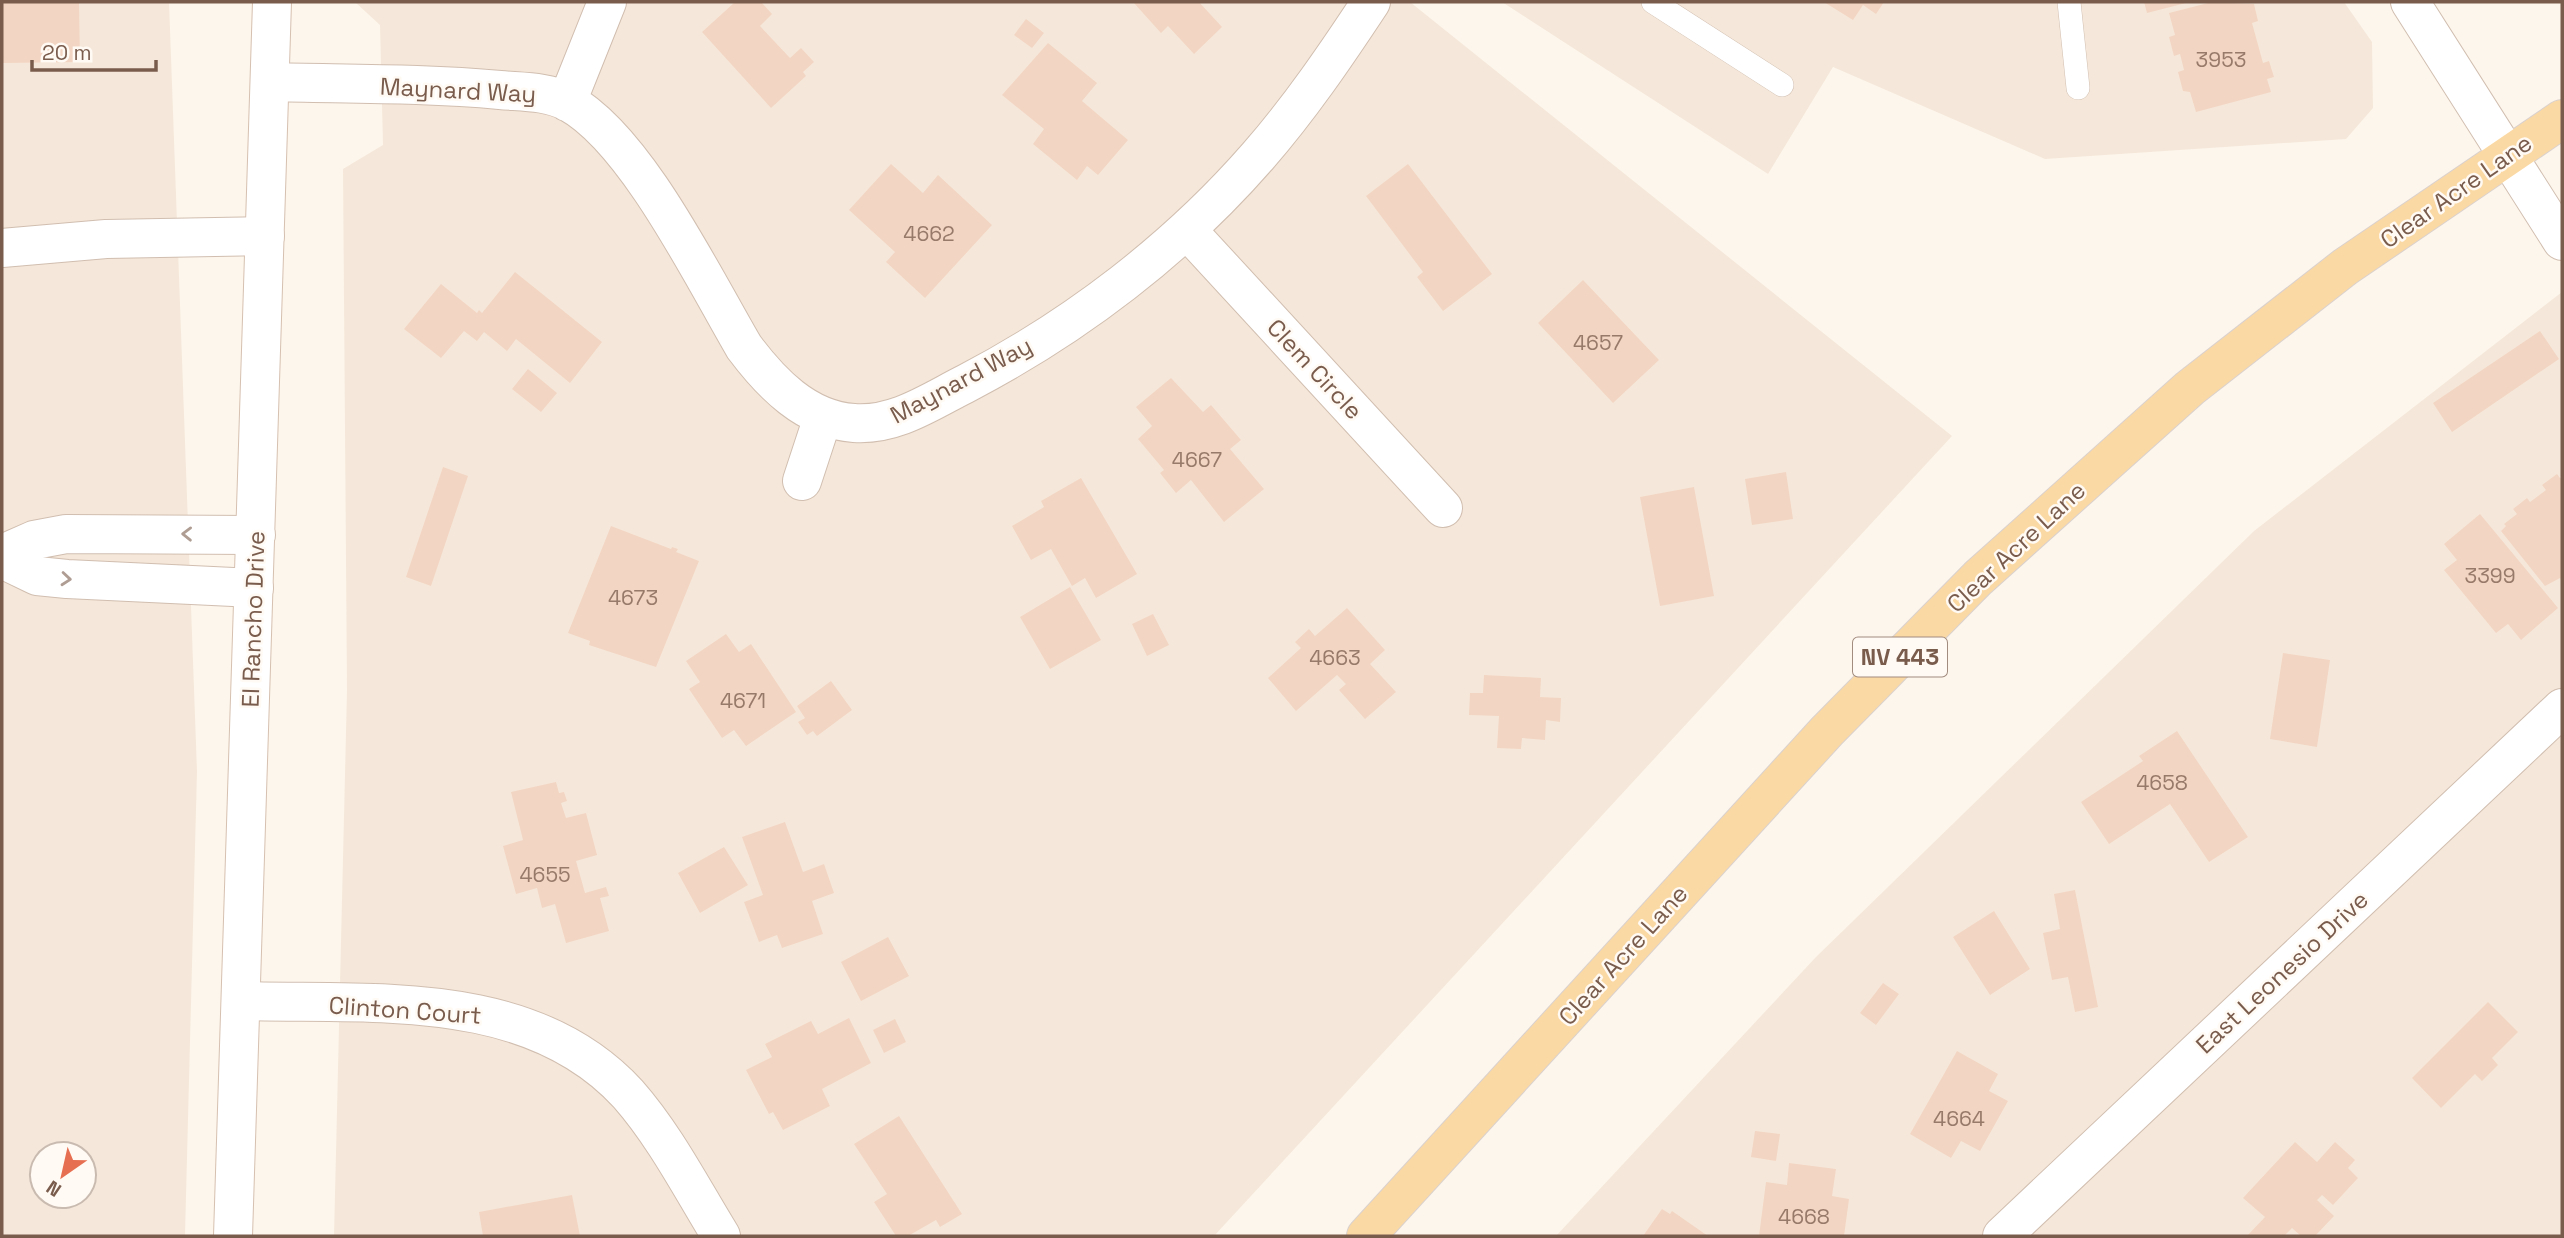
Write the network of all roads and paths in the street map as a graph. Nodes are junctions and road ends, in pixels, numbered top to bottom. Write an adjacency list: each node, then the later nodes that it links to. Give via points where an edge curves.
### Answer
1 (272, 2): 7 (street, El Rancho Drive)
2 (607, 2): 10 (street)
3 (1371, 2): 13 (street, Maynard Way, via 1290,117)
4 (1653, 2): 8 (lane)
5 (2069, 2): 9 (lane)
6 (2410, 2): 12 (street)
7 (270, 82): 10 (street, Maynard Way, via 474,88 548,95); 14 (street, El Rancho Drive)
8 (1782, 85)
9 (2078, 88)
10 (567, 102): 17 (street, Maynard Way, via 600,128 638,170 763,372)
11 (2562, 119): 12 (main road, Clear Acre Lane / NV 443)
12 (2506, 155): 15 (street); 27 (main road, Clear Acre Lane / NV 443, via 2345,267 2190,388 1978,578 1827,731)
13 (1187, 230): 17 (street, Maynard Way, via 1139,271 988,372 907,413 876,423); 19 (street, Clem Circle)
14 (265, 236): 16 (street, via 106,239); 20 (street, El Rancho Drive)
15 (2562, 241)
16 (2, 248)
17 (823, 417): 18 (street)
18 (802, 481)
19 (1443, 508)
20 (256, 535): 21 (street, one-way to 21, via 66,534 34,540); 22 (street, El Rancho Drive)
21 (2, 557): 22 (street, one-way to 22, via 37,576)
22 (254, 588): 24 (street, El Rancho Drive)
23 (2562, 708): 28 (street, East Leonesio Drive)
24 (241, 1001): 25 (street, El Rancho Drive); 26 (street, Clinton Court, via 477,1012 557,1041 601,1069 627,1094 656,1131)
25 (233, 1236)
26 (722, 1236)
27 (1366, 1236)
28 (2002, 1236)

